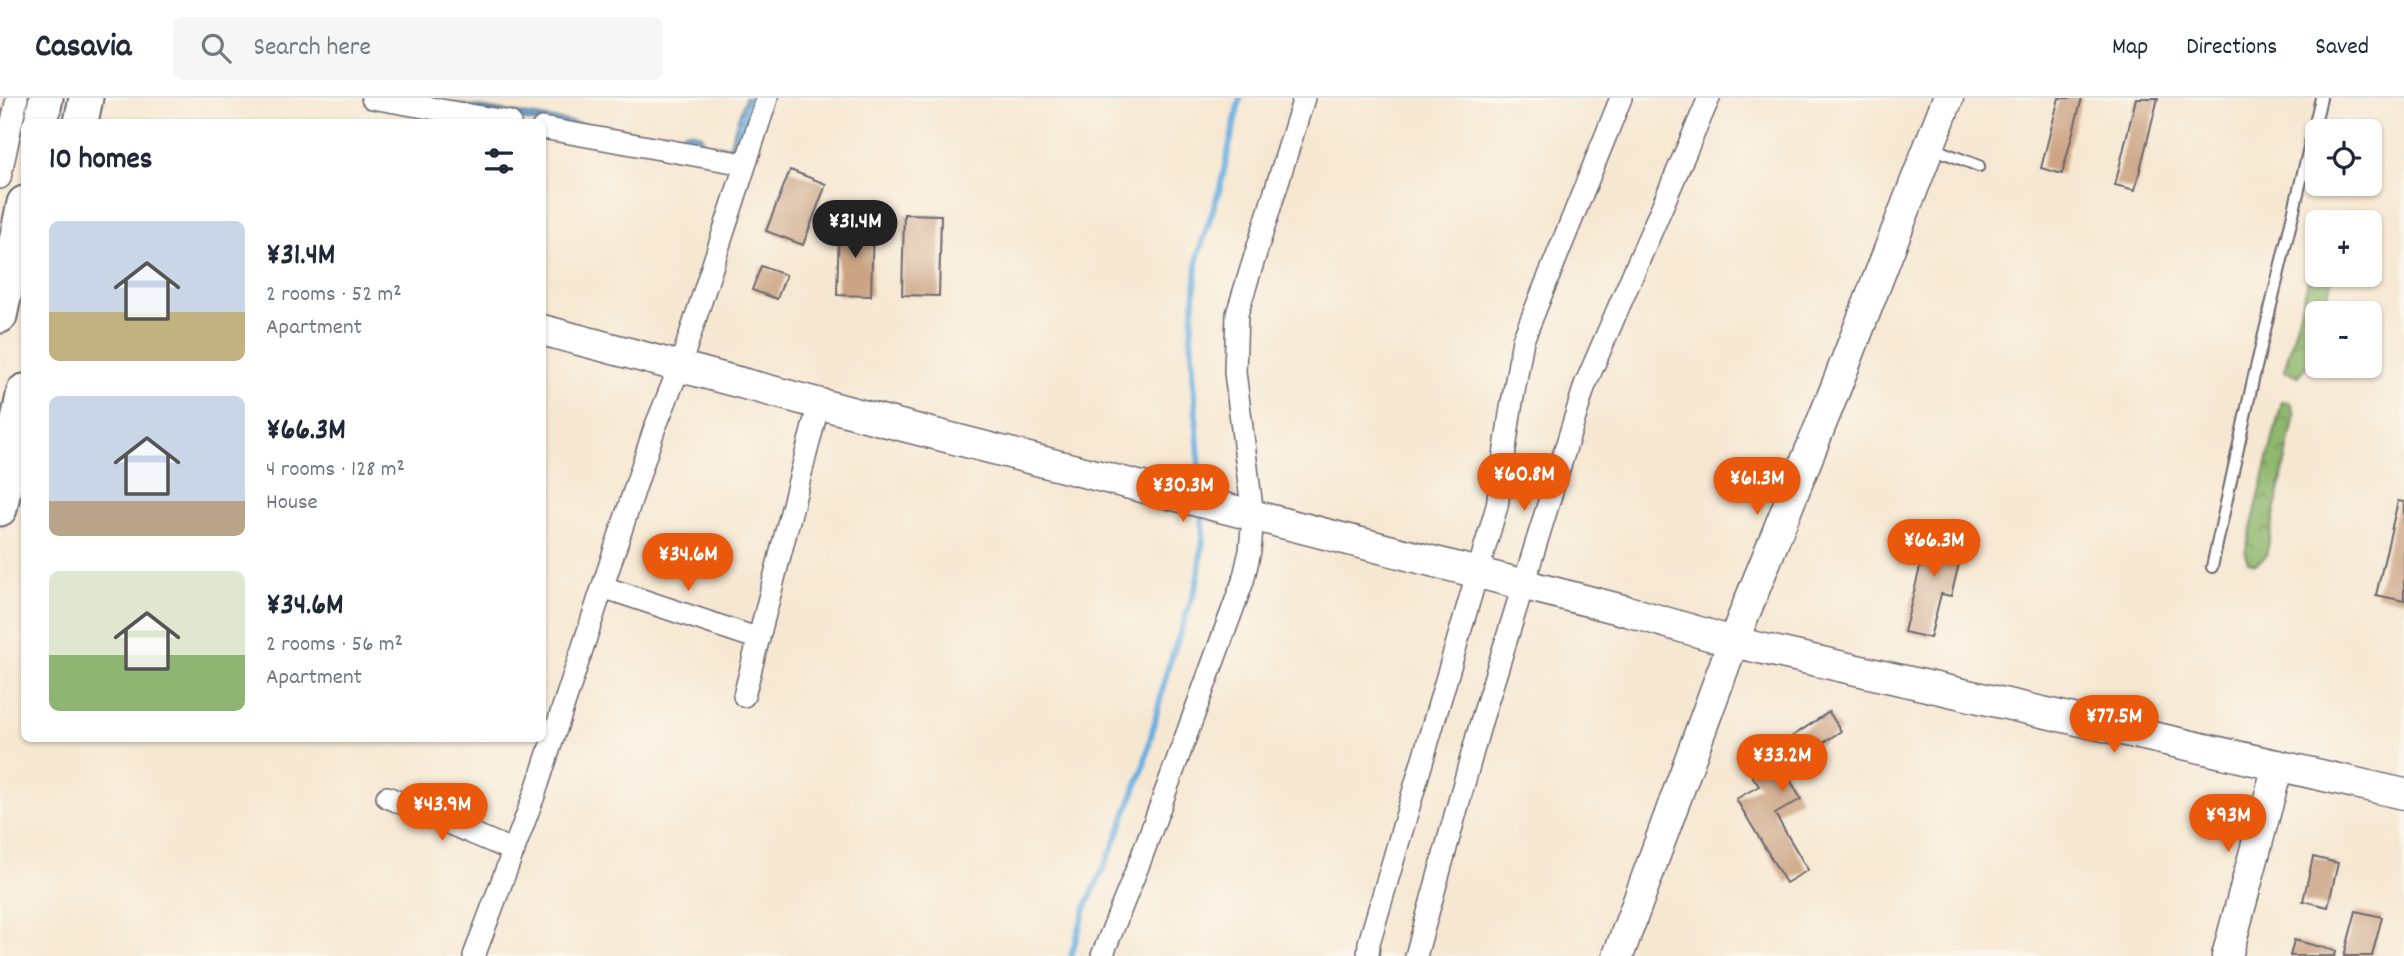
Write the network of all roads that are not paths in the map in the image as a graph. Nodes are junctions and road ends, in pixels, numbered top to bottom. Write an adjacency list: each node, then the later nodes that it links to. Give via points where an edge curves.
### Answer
1 (17, 98): 11 (street)
2 (46, 98): 12 (main road)
3 (86, 98): 13 (main road)
4 (372, 98): 14 (street)
5 (767, 98): 20 (street)
6 (1304, 98): 30 (street, via 1234,332)
7 (1621, 98): 32 (street, via 1523,341 1497,506)
8 (1709, 98): 33 (street, via 1585,385)
9 (1948, 98): 19 (street)
10 (2321, 98): 31 (lane)
11 (26, 119)
12 (29, 119)
13 (82, 119)
14 (493, 119)
15 (21, 126): 18 (street)
16 (546, 129): 20 (street)
17 (21, 134): 22 (street)
18 (0, 140)
19 (1929, 147): 21 (lane); 36 (street)
20 (744, 164): 26 (street)
21 (1979, 166)
22 (0, 178)
23 (21, 217): 24 (main road)
24 (0, 316)
25 (546, 331): 26 (street)
26 (680, 366): 27 (street); 34 (street)
27 (819, 403): 30 (street); 35 (street)
28 (21, 406): 29 (main road)
29 (0, 509)
30 (1252, 516): 32 (street); 43 (street, via 1250,551 1232,613)
31 (2212, 567)
32 (1478, 573): 33 (street); 44 (street)
33 (1525, 585): 36 (street); 45 (street, via 1481,722)
34 (603, 587): 35 (street); 41 (street)
35 (759, 639): 37 (street)
36 (1733, 642): 38 (street); 46 (street)
37 (744, 696)
38 (2278, 765): 39 (street); 47 (street)
39 (2404, 794)
40 (387, 797): 41 (street)
41 (514, 851): 42 (street)
42 (474, 956)
43 (1102, 956)
44 (1368, 956)
45 (1416, 956)
46 (1618, 956)
47 (2227, 956)

